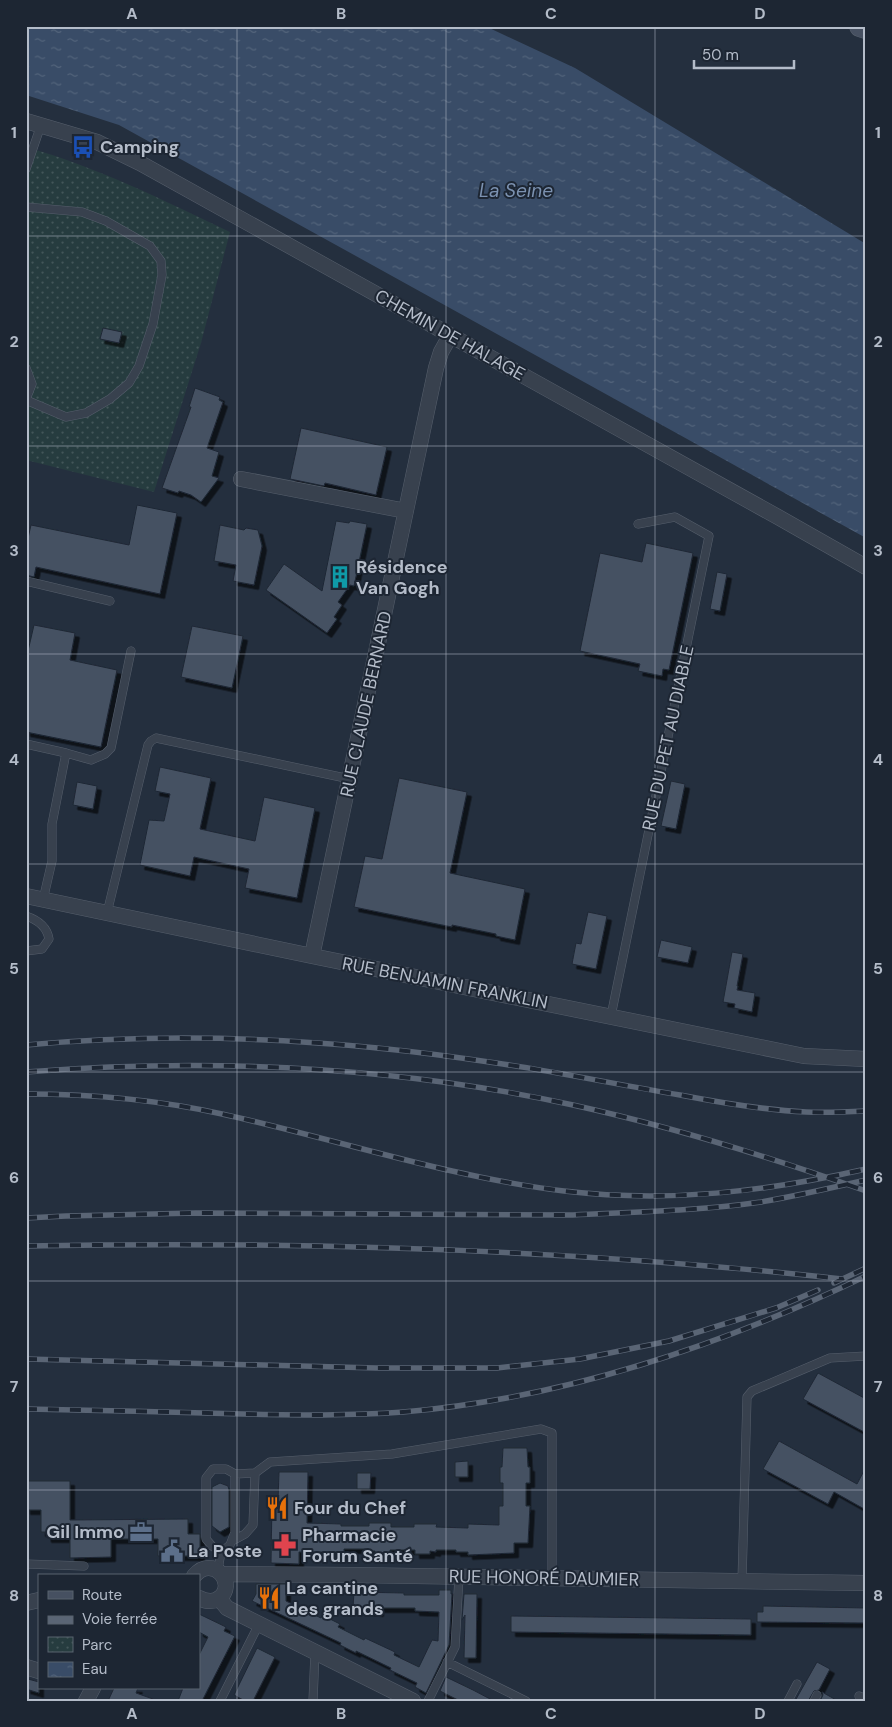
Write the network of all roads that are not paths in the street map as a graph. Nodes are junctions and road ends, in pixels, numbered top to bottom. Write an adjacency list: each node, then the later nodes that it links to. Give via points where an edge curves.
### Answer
1 (860, 26): 2 (main road)
2 (866, 28)
3 (34, 123): 4 (lane); 6 (street, CHEMIN DE HALAGE, via 97,142 140,163)
4 (26, 169)
5 (26, 207): 8 (lane, via 82,212 106,221 150,246 161,262 162,275 153,324 140,366 129,382 86,414 66,416)
6 (450, 336): 10 (street, RUE CLAUDE BERNARD, via 436,368); 12 (street, CHEMIN DE HALAGE)
7 (26, 368): 8 (lane, via 32,384)
8 (26, 400)
9 (241, 479): 10 (street)
10 (406, 511): 18 (street, RUE CLAUDE BERNARD)
11 (638, 524): 25 (lane, RUE DU PET AU DIABLE, via 675,516 709,536)
12 (866, 567)
13 (26, 581): 14 (lane)
14 (110, 601)
15 (131, 651): 17 (lane, via 111,748 91,760)
16 (26, 744): 17 (lane)
17 (66, 753): 20 (lane, via 52,824 52,861)
18 (350, 779): 21 (lane, via 156,738 148,745); 24 (street, RUE CLAUDE BERNARD)
19 (26, 896): 20 (street, RUE BENJAMIN FRANKLIN)
20 (43, 900): 21 (street, RUE BENJAMIN FRANKLIN)
21 (107, 913): 24 (street, RUE BENJAMIN FRANKLIN)
22 (26, 916): 23 (lane, via 42,925 49,939 42,949)
23 (26, 951)
24 (312, 956): 25 (street, RUE BENJAMIN FRANKLIN)
25 (611, 1016): 26 (street, RUE BENJAMIN FRANKLIN, via 804,1056)
26 (866, 1059)
27 (866, 1356): 38 (lane, via 830,1358 752,1390 747,1397)
28 (255, 1473): 29 (lane); 30 (lane, via 253,1525 245,1534); 37 (lane, via 270,1462 392,1454 541,1429 552,1433)
29 (235, 1474): 30 (lane, via 235,1532); 31 (lane, via 226,1469 213,1469 206,1478 206,1539)
30 (232, 1540): 31 (lane)
31 (220, 1552): 34 (lane)
32 (26, 1564): 33 (lane)
33 (84, 1566)
34 (220, 1572): 35 (street, RUE HONORÉ DAUMIER, via 214,1568 203,1569); 36 (street, RUE HONORÉ DAUMIER); 41 (street, via 226,1584)
35 (197, 1574)
36 (459, 1577): 37 (street, RUE HONORÉ DAUMIER); 44 (lane, via 455,1647)
37 (552, 1579): 38 (street, RUE HONORÉ DAUMIER)
38 (742, 1580): 39 (street, RUE HONORÉ DAUMIER)
39 (866, 1583)
40 (200, 1598): 41 (street, via 209,1601)
41 (219, 1598): 42 (street, via 227,1608)
42 (259, 1624): 43 (street); 48 (lane)
43 (316, 1652): 49 (lane); 50 (street)
44 (448, 1662): 51 (lane); 52 (lane)
45 (26, 1667): 46 (street)
46 (38, 1671)
47 (797, 1684): 53 (lane)
48 (220, 1701)
49 (313, 1701)
50 (413, 1701)
51 (428, 1701)
52 (526, 1701)
53 (788, 1701)

